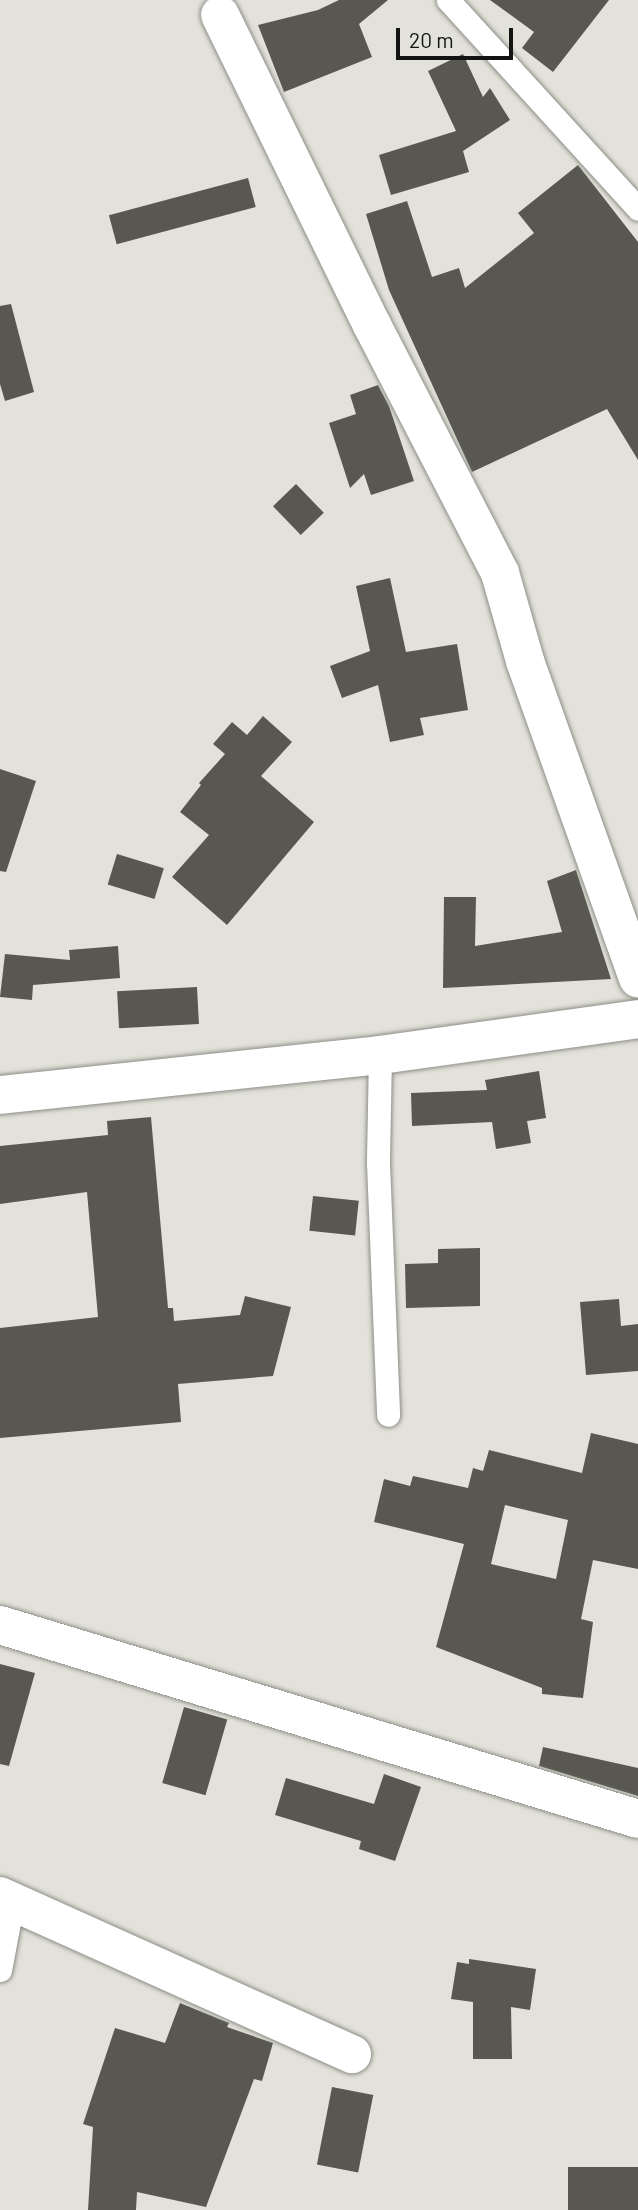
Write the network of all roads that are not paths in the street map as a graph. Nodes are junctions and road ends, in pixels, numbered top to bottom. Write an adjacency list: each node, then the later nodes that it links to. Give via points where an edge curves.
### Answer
1 (449, 0): 3 (lane)
2 (220, 15): 4 (street, via 500,573 525,661)
3 (638, 209)
4 (638, 979)
5 (638, 1019): 6 (street)
6 (380, 1055): 7 (street); 8 (lane, via 378,1163)
7 (0, 1095)
8 (388, 1415)
9 (0, 1625): 10 (street)
10 (638, 1819)
11 (6, 1898): 12 (lane); 13 (street)
12 (0, 1970)
13 (352, 2054)

